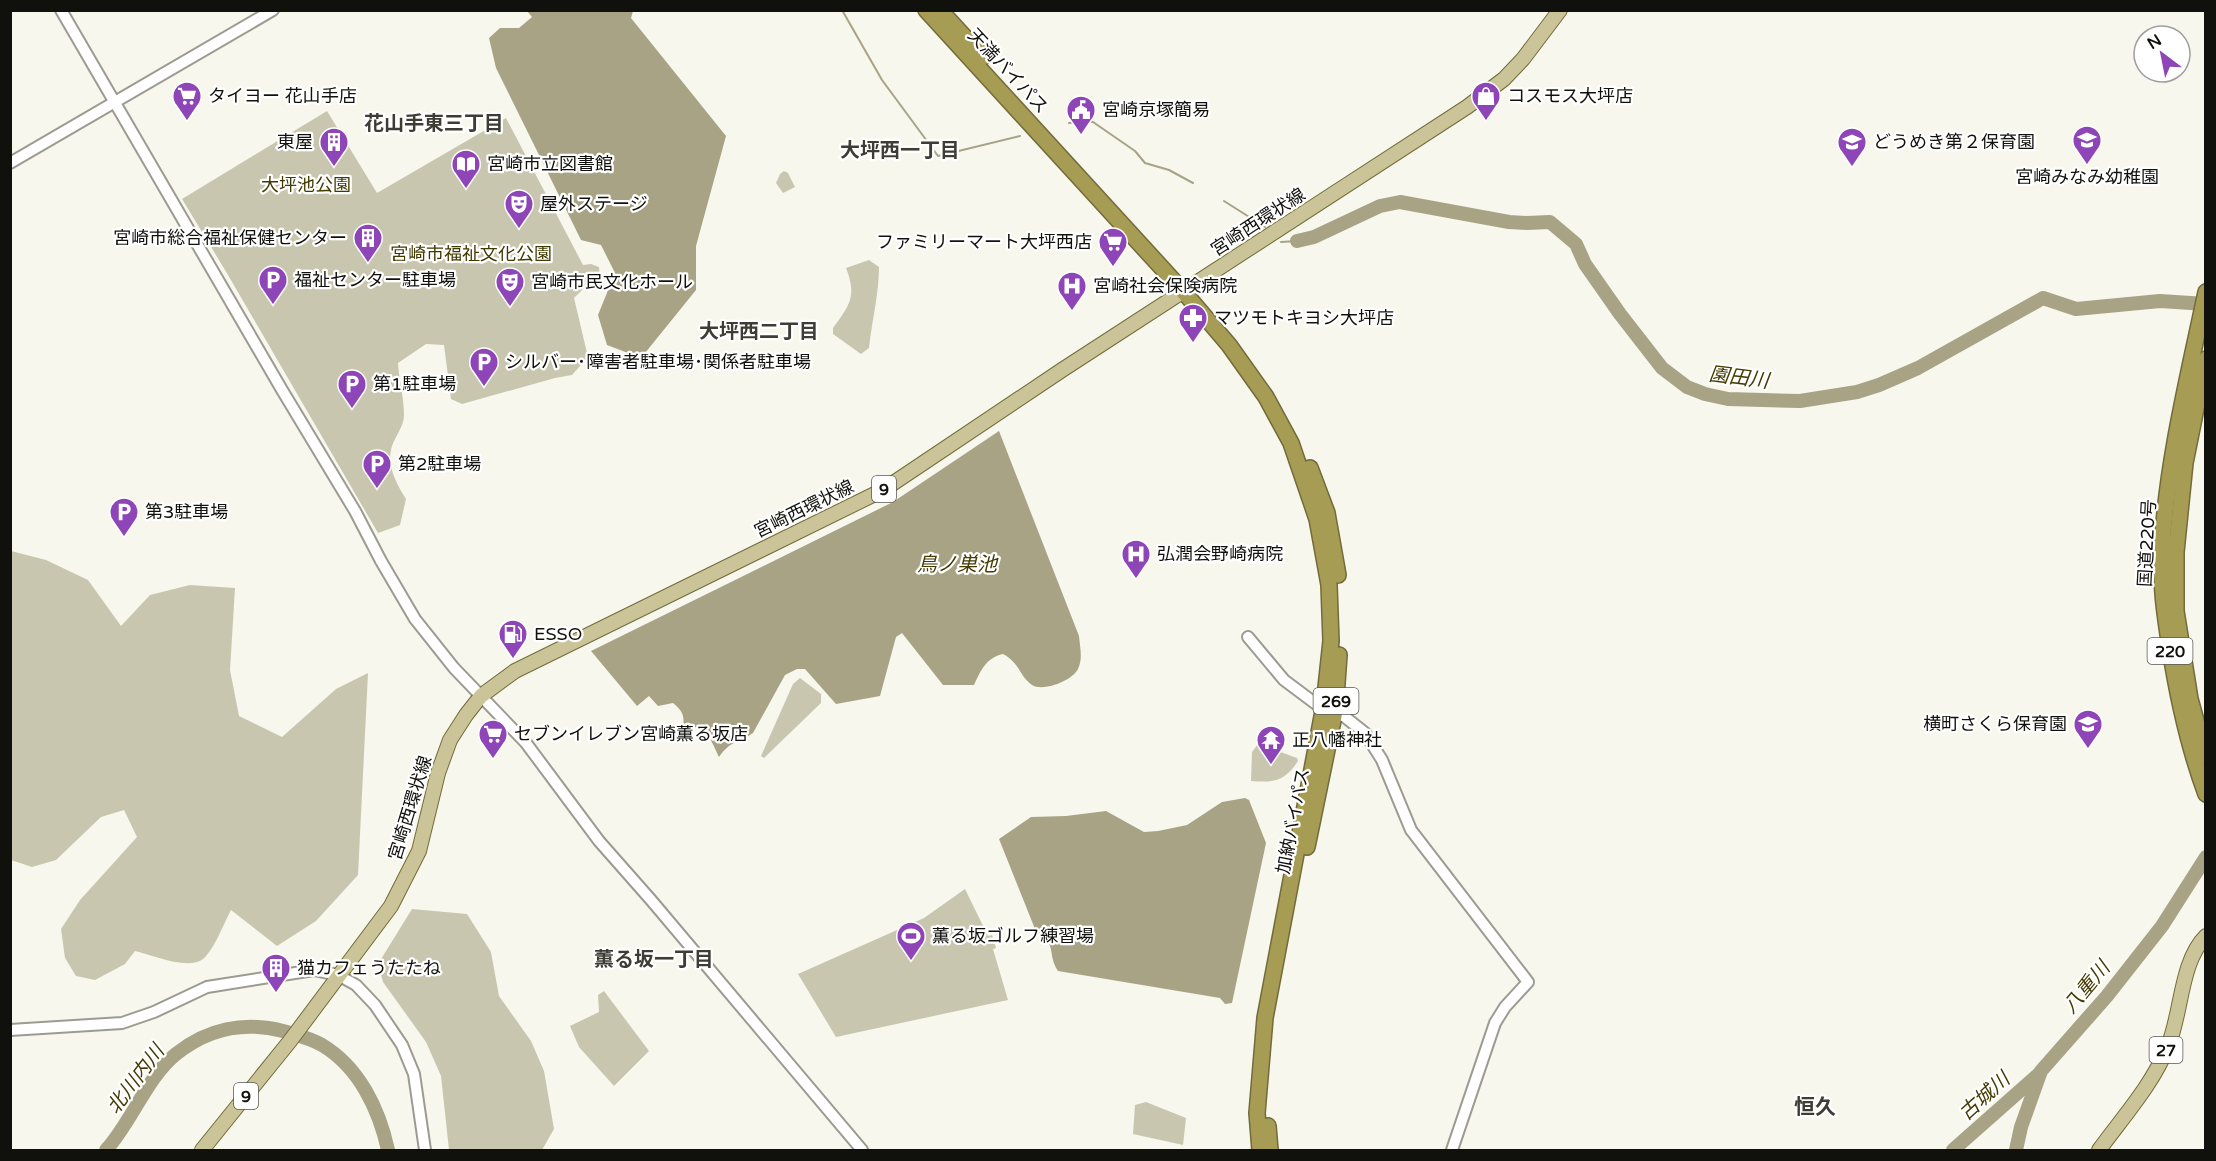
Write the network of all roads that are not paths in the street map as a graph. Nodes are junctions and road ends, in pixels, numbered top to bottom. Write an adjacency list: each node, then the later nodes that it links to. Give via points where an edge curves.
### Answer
1 (61, 10): 6 (street)
2 (273, 10): 6 (street)
3 (926, 10): 8 (highway, 天満バイパス / 269)
4 (940, 10): 8 (highway, 天満バイパス / 269)
5 (1560, 10): 8 (main road, 宮崎西環状線 / 9, via 1504,79)
6 (114, 102): 7 (street); 12 (street, via 355,511 403,600 432,643)
7 (10, 163)
8 (1188, 289): 12 (main road, 宮崎西環状線 / 9, via 883,490 515,671); 13 (highway, 加納バイパス / 269, via 1238,340 1274,391 1299,441 1327,513 1339,584 1340,641)
9 (2205, 292): 15 (highway, 国道220号 / 220, via 2175,441 2162,549 2164,608 2178,702)
10 (2205, 359): 14 (highway, 国道220号 / 220, via 2185,463 2176,552 2176,611 2190,699)
11 (1248, 637): 13 (street, via 1284,680 1316,704)
12 (482, 696): 17 (main road, 宮崎西環状線 / 9, via 450,740 409,874 391,906); 21 (street, via 526,743 599,841)
13 (1329, 708): 22 (highway, 加納バイパス / 269, via 1265,1018 1257,1113); 23 (highway, 加納バイパス / 269, via 1271,1037 1267,1112); 24 (street, via 1365,733 1382,760 1411,830 1528,981 1496,1023)
14 (2205, 758)
15 (2205, 794)
16 (2205, 936): 25 (main road, 27, via 2191,959 2169,1045)
17 (338, 975): 18 (street, via 314,970 207,987 122,1023); 19 (main road, 宮崎西環状線 / 9); 20 (street, via 370,999 402,1045 414,1074)
18 (10, 1029)
19 (202, 1150)
20 (425, 1150)
21 (861, 1150)
22 (1260, 1150)
23 (1270, 1150)
24 (1452, 1150)
25 (2099, 1150)

